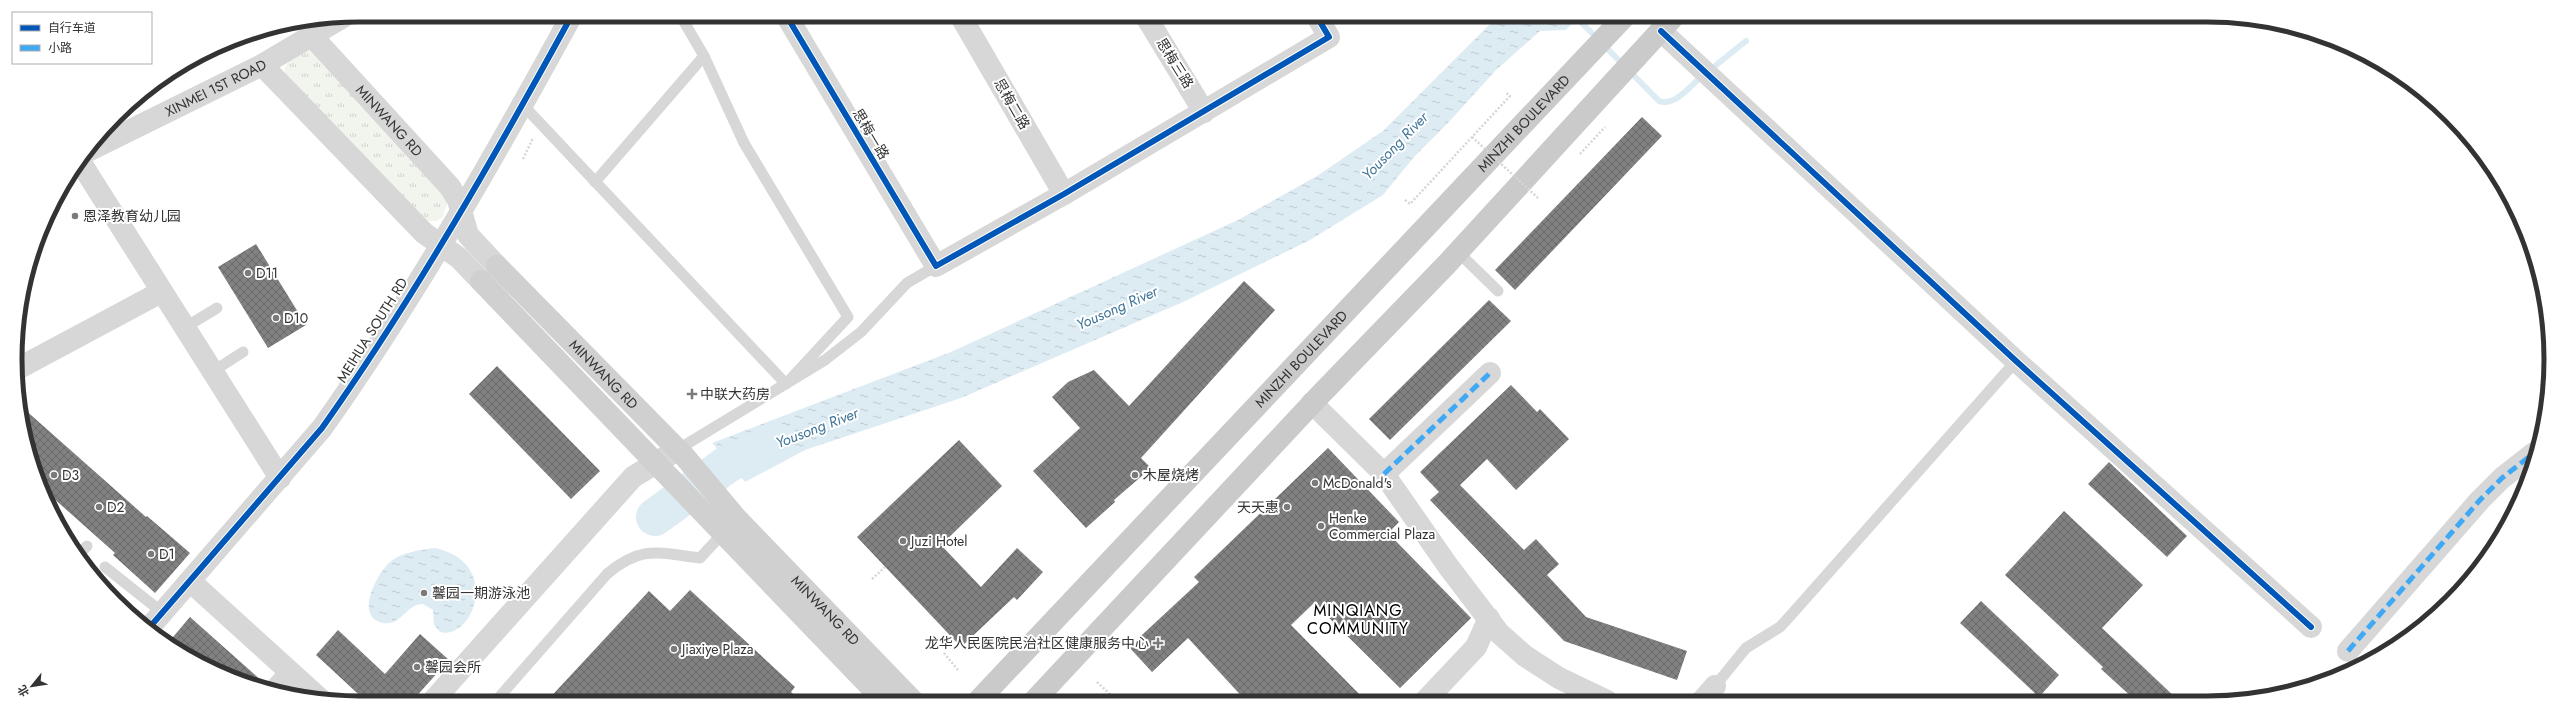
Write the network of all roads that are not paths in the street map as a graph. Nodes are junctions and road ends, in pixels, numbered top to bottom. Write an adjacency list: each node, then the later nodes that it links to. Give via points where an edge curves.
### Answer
1 (568, 22): 13 (street, MEIHUA SOUTH RD)
2 (684, 22): 11 (lane)
3 (790, 22): 23 (street, 思梅一路)
4 (964, 22): 18 (street, 思梅二路)
5 (1149, 22): 14 (street, 思梅三路)
6 (1320, 22): 14 (street, via 1330,37)
7 (1619, 22): 58 (main road, MINZHI BOULEVARD)
8 (331, 24): 10 (street, XINMEI 1ST ROAD)
9 (1662, 30): 21 (main road); 30 (street)
10 (310, 35): 12 (street, XINMEI 1ST ROAD); 19 (street, MINWANG RD, via 450,187)
11 (704, 56): 17 (lane); 34 (lane, via 744,143 848,317)
12 (262, 65): 15 (street, XINMEI 1ST ROAD); 20 (street, MINWANG RD)
13 (522, 104): 17 (lane); 19 (street, MEIHUA SOUTH RD)
14 (1204, 112): 18 (street)
15 (100, 144)
16 (84, 166): 26 (street)
17 (595, 182): 34 (lane)
18 (1064, 194): 23 (street)
19 (461, 210): 20 (street, MEIHUA SOUTH RD); 22 (street, MINWANG RD, via 468,235)
20 (439, 246): 24 (street, MINWANG RD, via 459,258); 40 (street, MEIHUA SOUTH RD, via 347,393 322,428)
21 (1458, 252): 25 (lane); 35 (main road)
22 (497, 266): 36 (main road, MINWANG RD)
23 (936, 266): 34 (lane, via 907,284 861,332 825,360)
24 (481, 281): 38 (main road, MINWANG RD)
25 (1498, 290)
26 (161, 292): 28 (street); 31 (street)
27 (217, 308): 28 (lane)
28 (184, 328): 32 (street)
29 (243, 352): 32 (lane)
30 (2016, 361): 48 (street); 53 (lane, via 1791,615 1780,626 1746,648)
31 (22, 366)
32 (212, 372): 40 (street)
33 (1490, 373): 39 (street)
34 (786, 384): 36 (lane)
35 (1312, 404): 39 (street); 59 (main road)
36 (681, 454): 38 (street); 41 (main road, MINWANG RD)
37 (2529, 457): 49 (street, via 2502,478 2480,500)
38 (661, 466): 41 (main road, MINWANG RD); 54 (street, via 633,477)
39 (1384, 474): 46 (street, via 1448,566)
40 (280, 478): 45 (street, MEIHUA SOUTH RD)
41 (725, 520): 55 (lane, via 700,558 648,552 619,563); 56 (main road, MINWANG RD); 57 (main road, MINWANG RD)
42 (87, 546): 43 (lane)
43 (82, 551)
44 (105, 567): 47 (lane)
45 (191, 582): 47 (street, MEIHUA SOUTH RD); 50 (street)
46 (1494, 615): 60 (street, via 1476,647); 61 (street, via 1498,633 1526,656 1559,678)
47 (156, 620)
48 (2311, 627)
49 (2348, 651)
50 (290, 673): 51 (street); 52 (street)
51 (278, 686)
52 (313, 693)
53 (1708, 693)
54 (436, 696)
55 (500, 696)
56 (880, 696)
57 (908, 696)
58 (983, 696)
59 (1039, 696)
60 (1430, 696)
61 (1597, 696)

